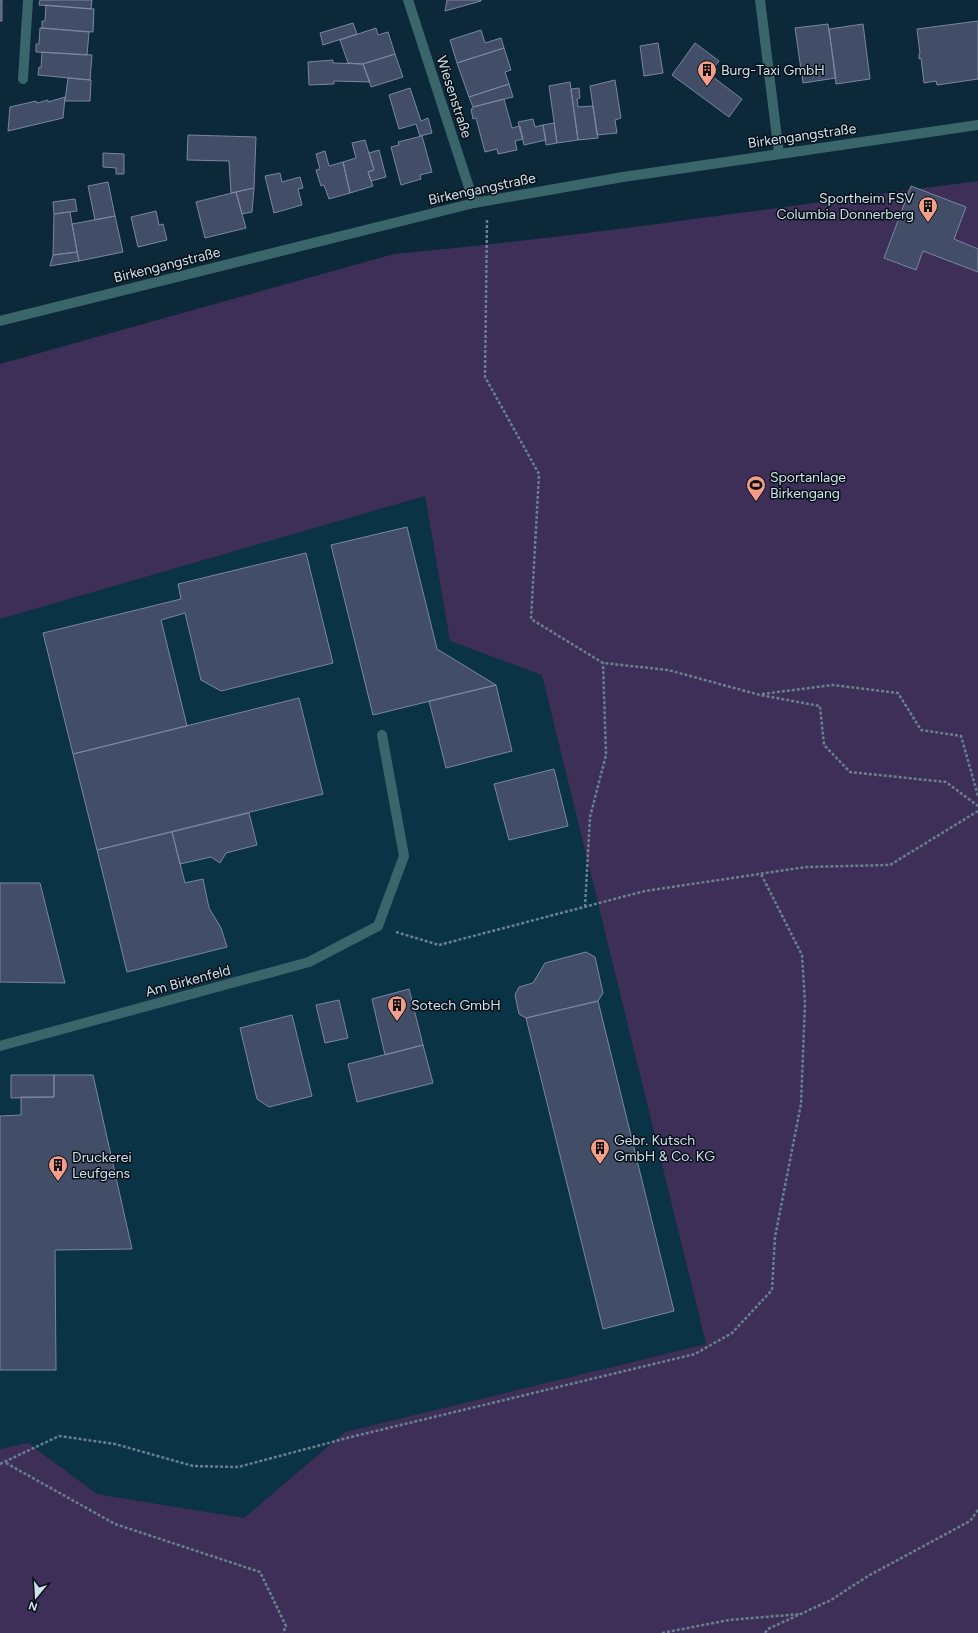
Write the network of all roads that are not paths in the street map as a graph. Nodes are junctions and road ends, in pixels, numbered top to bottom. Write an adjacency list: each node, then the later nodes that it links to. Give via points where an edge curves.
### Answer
1 (28, 0): 4 (street)
2 (408, 0): 7 (street, Wiesenstraße)
3 (760, 0): 6 (street)
4 (23, 79)
5 (978, 125): 6 (street, Birkengangstraße)
6 (779, 154): 7 (street, Birkengangstraße, via 623,176)
7 (474, 202): 8 (street, Birkengangstraße)
8 (0, 321)
9 (382, 735): 10 (street, Am Birkenfeld, via 404,856 378,926 309,962)
10 (0, 1046)

